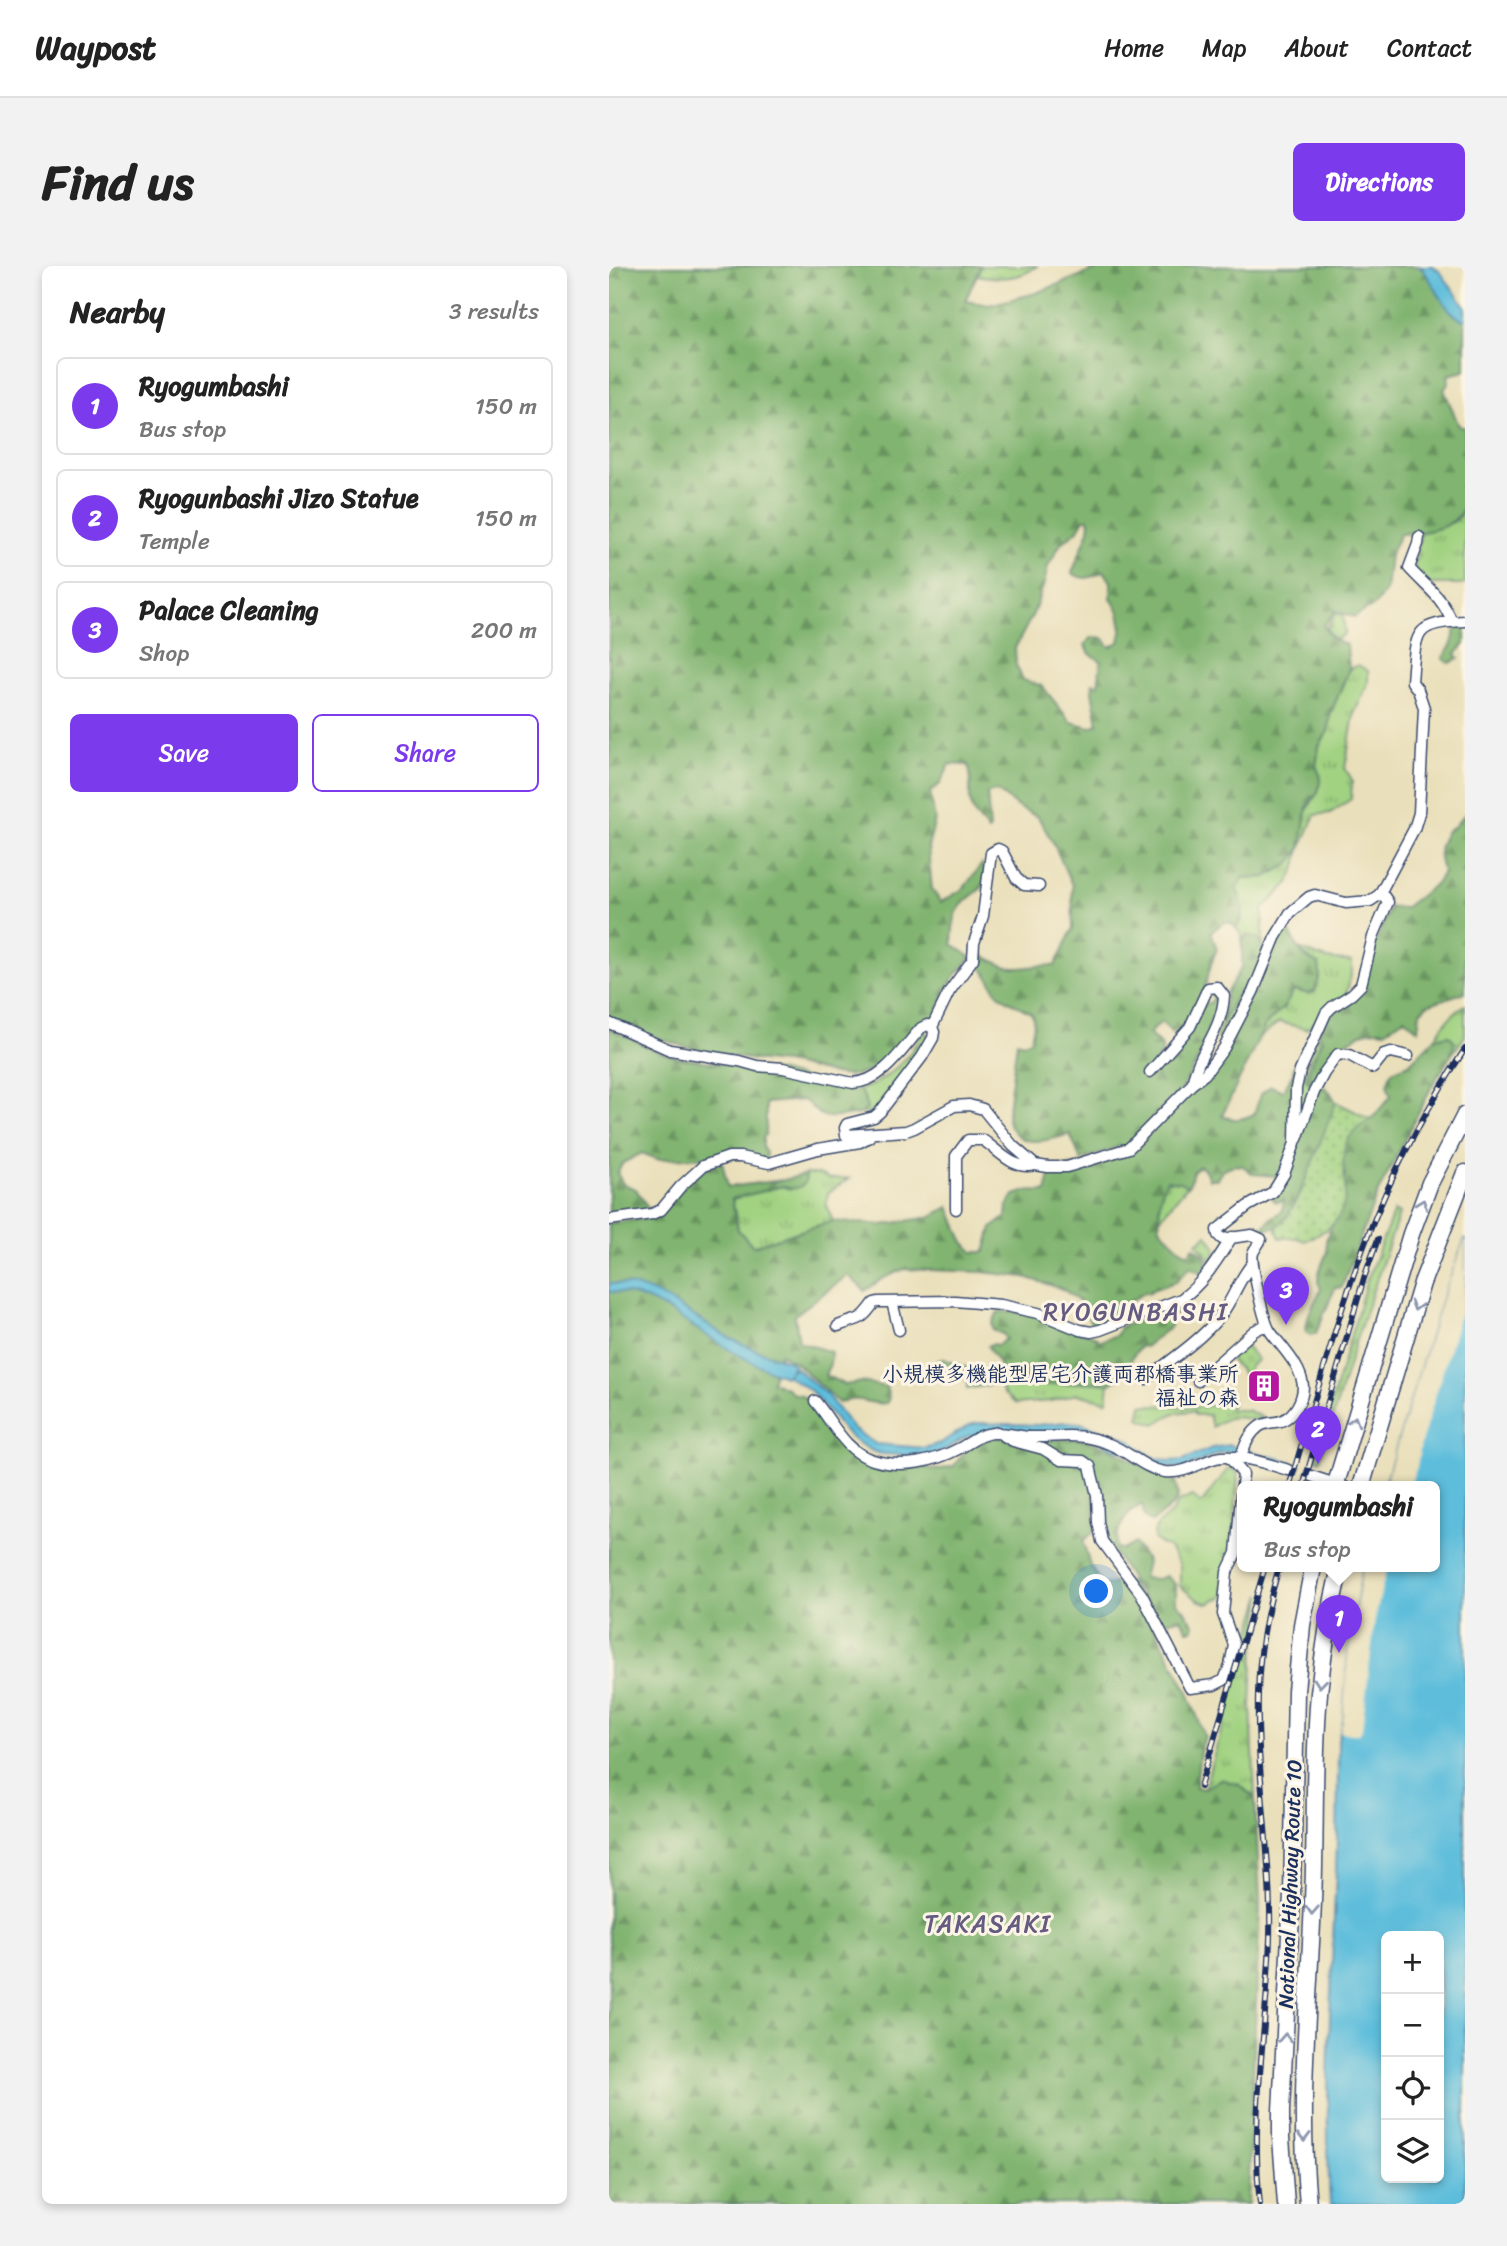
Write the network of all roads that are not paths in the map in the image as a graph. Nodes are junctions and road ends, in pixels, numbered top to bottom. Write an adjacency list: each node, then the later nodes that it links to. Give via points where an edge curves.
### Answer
1 (1419, 537): 3 (street, via 1409,568 1437,595)
2 (1465, 621): 3 (street)
3 (1452, 622): 5 (street, via 1427,626 1417,643 1412,682 1424,708 1419,813)
4 (1039, 886): 7 (street, via 1024,885 1016,878 1002,851 991,853 973,959 949,992)
5 (1381, 891): 10 (street, via 1375,899 1354,903 1315,895 1290,913 1223,1048 1205,1074); 13 (street, via 1388,902 1361,985 1326,1013 1300,1071)
6 (609, 1023): 7 (street, via 670,1050 853,1083 875,1077 921,1028)
7 (932, 1027): 12 (street, via 933,1038 922,1056 880,1112 845,1128 846,1135)
8 (1408, 1056): 13 (street, via 1384,1054 1373,1068 1338,1054 1314,1092)
9 (1150, 1072): 10 (street, via 1190,1027 1208,988 1217,988 1224,996 1220,1019)
10 (1192, 1083): 14 (street, via 1129,1148 1067,1167)
11 (1465, 1115): 34 (highway, one-way to 11, via 1411,1234 1430,1183)
12 (877, 1133): 14 (street, via 914,1128 954,1106 969,1105 983,1109 1013,1146); 17 (street, via 860,1142 769,1163 729,1157 703,1166 660,1210)
13 (1296, 1143): 18 (street, via 1273,1192 1217,1230 1222,1239)
14 (1035, 1164): 16 (street, via 1026,1167 983,1140 968,1140 956,1156)
15 (1465, 1173): 35 (highway, one-way to 35, via 1422,1283)
16 (956, 1209)
17 (609, 1220)
18 (1232, 1237): 19 (street, via 1261,1238); 20 (street, via 1192,1292 1100,1330 1080,1331 1038,1313 1001,1305)
19 (1252, 1264): 21 (street); 24 (street, via 1221,1314)
20 (892, 1303): 22 (street, via 874,1303 860,1320); 23 (street)
21 (1266, 1325): 25 (street); 28 (street, via 1297,1368 1302,1394 1290,1416 1257,1429)
22 (838, 1326)
23 (899, 1330)
24 (1146, 1379)
25 (1199, 1381)
26 (814, 1401): 27 (street, via 850,1448 881,1462 931,1461 985,1433)
27 (997, 1433): 29 (street, via 1093,1438 1168,1472); 36 (street, via 1061,1460 1090,1466 1102,1541 1142,1595 1190,1688 1223,1680 1233,1651 1234,1640 1223,1614 1227,1572)
28 (1242, 1453): 29 (street); 30 (street)
29 (1229, 1457): 32 (street, via 1243,1474)
30 (1288, 1470)
31 (1311, 1476): 33 (street)
32 (1242, 1481)
33 (1324, 1481)
34 (1339, 1481)
35 (1363, 1481)
36 (1237, 1542)
37 (1312, 1572): 39 (highway, National Highway Route 10, one-way to 37, via 1281,2111 1296,1691)
38 (1339, 1572): 40 (highway, National Highway Route 10, one-way to 40, via 1324,1647 1316,1745 1304,2071)
39 (1286, 2204)
40 (1308, 2204)

